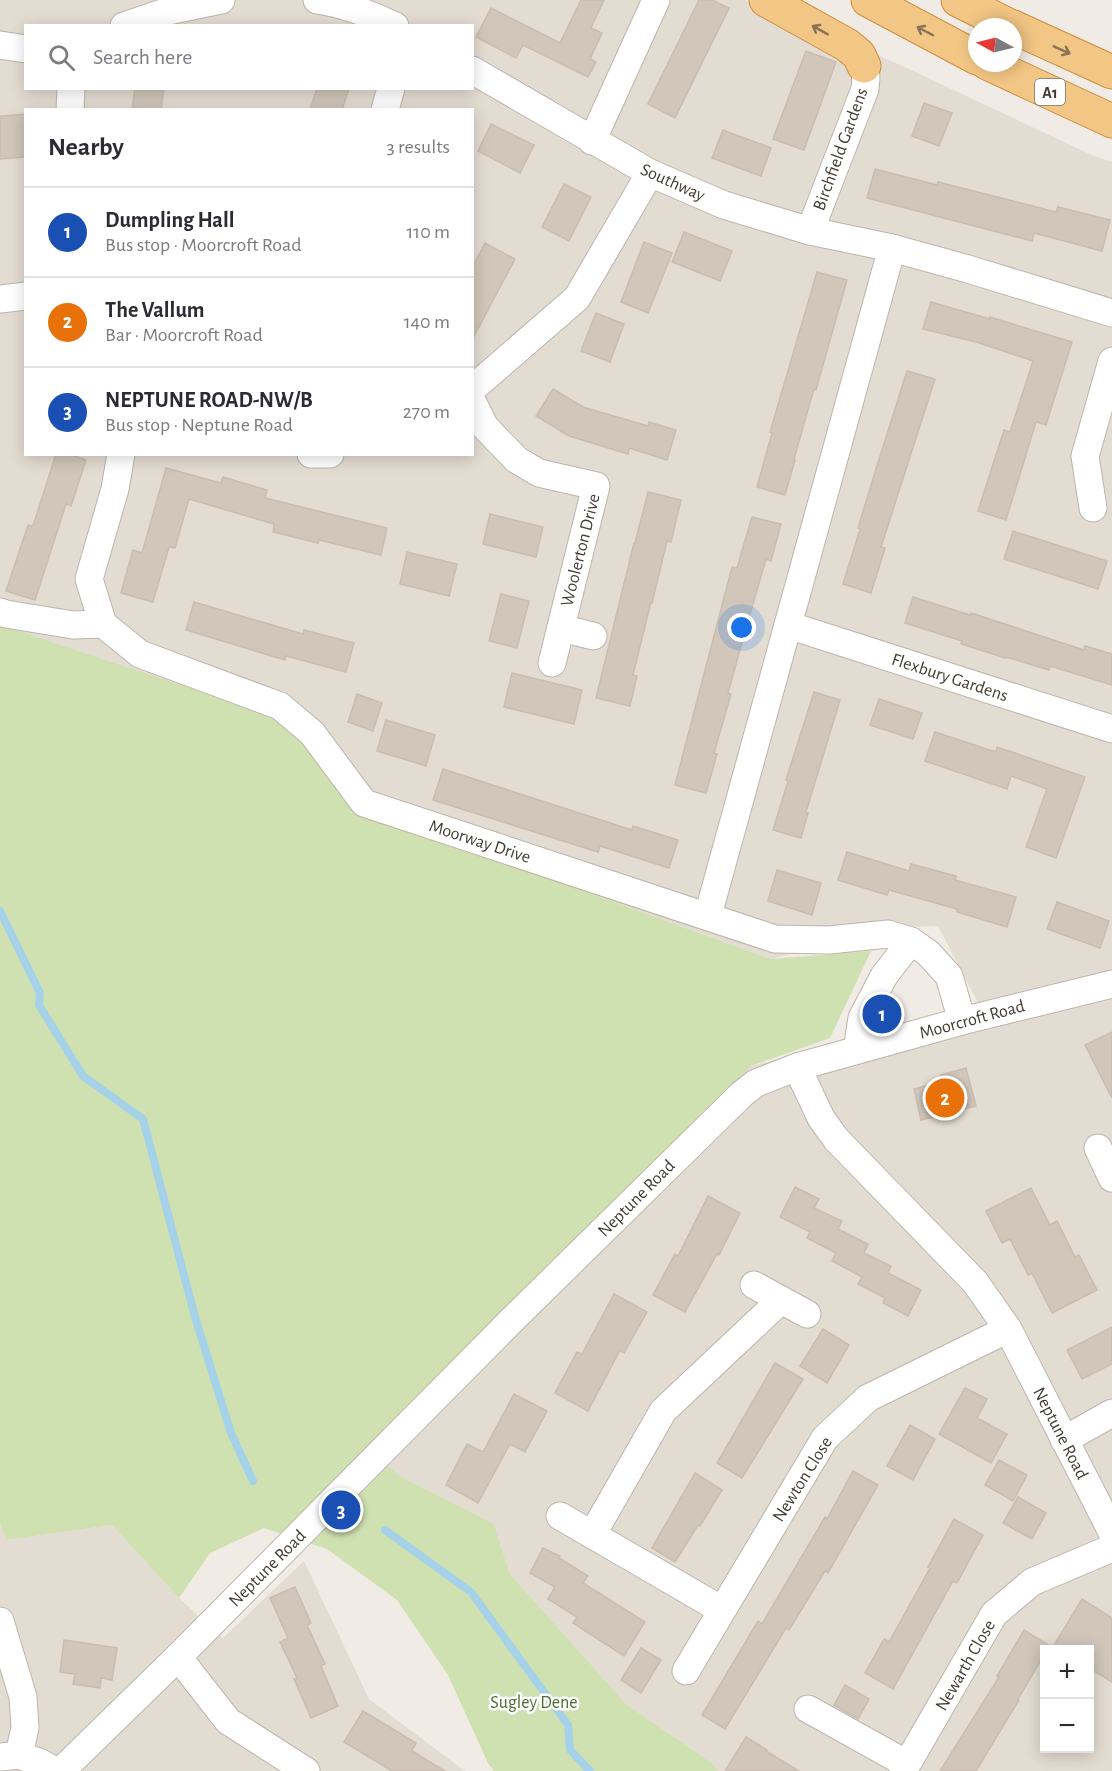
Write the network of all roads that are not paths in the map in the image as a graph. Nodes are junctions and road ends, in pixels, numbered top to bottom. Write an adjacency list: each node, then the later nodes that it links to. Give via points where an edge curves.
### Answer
1 (221, 0): 9 (street)
2 (317, 0): 7 (street)
3 (656, 0): 23 (street)
4 (766, 0): 14 (highway, one-way to 4, via 859,55 847,45)
5 (868, 0): 13 (highway, one-way to 5)
6 (958, 0): 8 (highway, A1)
7 (385, 14)
8 (995, 18)
9 (130, 24)
10 (1022, 31): 17 (highway, A1, one-way to 17)
11 (0, 45): 12 (street)
12 (24, 49)
13 (968, 53)
14 (864, 66): 25 (street, Birchfield Gardens, via 865,89)
15 (474, 71): 23 (street, Southway)
16 (1006, 72): 22 (highway, A1)
17 (1112, 72)
18 (71, 90): 20 (street)
19 (390, 90): 21 (street)
20 (70, 108)
21 (386, 108)
22 (1112, 121)
23 (592, 141): 24 (street, Southway)
24 (650, 173): 25 (street, Southway, via 724,205); 31 (street, via 577,298)
25 (810, 231): 26 (street, Southway)
26 (892, 248): 29 (street, Southway); 37 (street)
27 (24, 296): 28 (street)
28 (0, 299)
29 (1112, 313)
30 (1112, 361): 34 (street, via 1085,456)
31 (474, 387)
32 (474, 405): 38 (street, Woolerton Drive, via 485,427 517,460 539,473 597,486)
33 (121, 456): 36 (street, via 115,489 88,579)
34 (1094, 508)
35 (0, 612): 36 (street, via 73,625)
36 (103, 624): 42 (street, Moorway Drive, via 140,654 280,706 312,733 364,803)
37 (788, 626): 41 (street, Flexbury Gardens); 42 (street)
38 (561, 628): 39 (street); 40 (street, Woolerton Drive)
39 (593, 636)
40 (552, 663)
41 (1112, 729)
42 (708, 915): 43 (street, Moorway Drive, via 776,939 829,940 888,934)
43 (911, 941): 45 (street, via 949,976); 46 (street, via 884,976 862,1018)
44 (1112, 984): 45 (street, Moorcroft Road)
45 (962, 1021): 46 (street, Moorcroft Road)
46 (857, 1050): 47 (street, Moorcroft Road)
47 (797, 1067): 53 (street, Neptune Road, via 821,1118 836,1139 975,1282); 62 (street, Neptune Road, via 756,1083 742,1094)
48 (1098, 1148): 49 (street)
49 (1112, 1178)
50 (754, 1285): 51 (street)
51 (781, 1300): 52 (street); 58 (street, via 663,1412)
52 (807, 1314)
53 (1008, 1329): 55 (street, Neptune Road); 60 (street, Newton Close, via 868,1398 825,1438)
54 (1112, 1413): 55 (street)
55 (1064, 1440): 57 (street, Neptune Road)
56 (560, 1516): 58 (street)
57 (1112, 1532)
58 (592, 1535): 60 (street)
59 (1112, 1548): 66 (street, Newarth Close, via 1032,1582 994,1614)
60 (722, 1610): 63 (street, Newton Close)
61 (0, 1622): 65 (street, via 23,1697 25,1728)
62 (178, 1657): 68 (street, Neptune Road); 69 (street, via 228,1721)
63 (686, 1671)
64 (808, 1709): 66 (street)
65 (9, 1756): 67 (street, via 41,1763)
66 (905, 1768)
67 (55, 1771)
68 (61, 1771)
69 (306, 1771)

